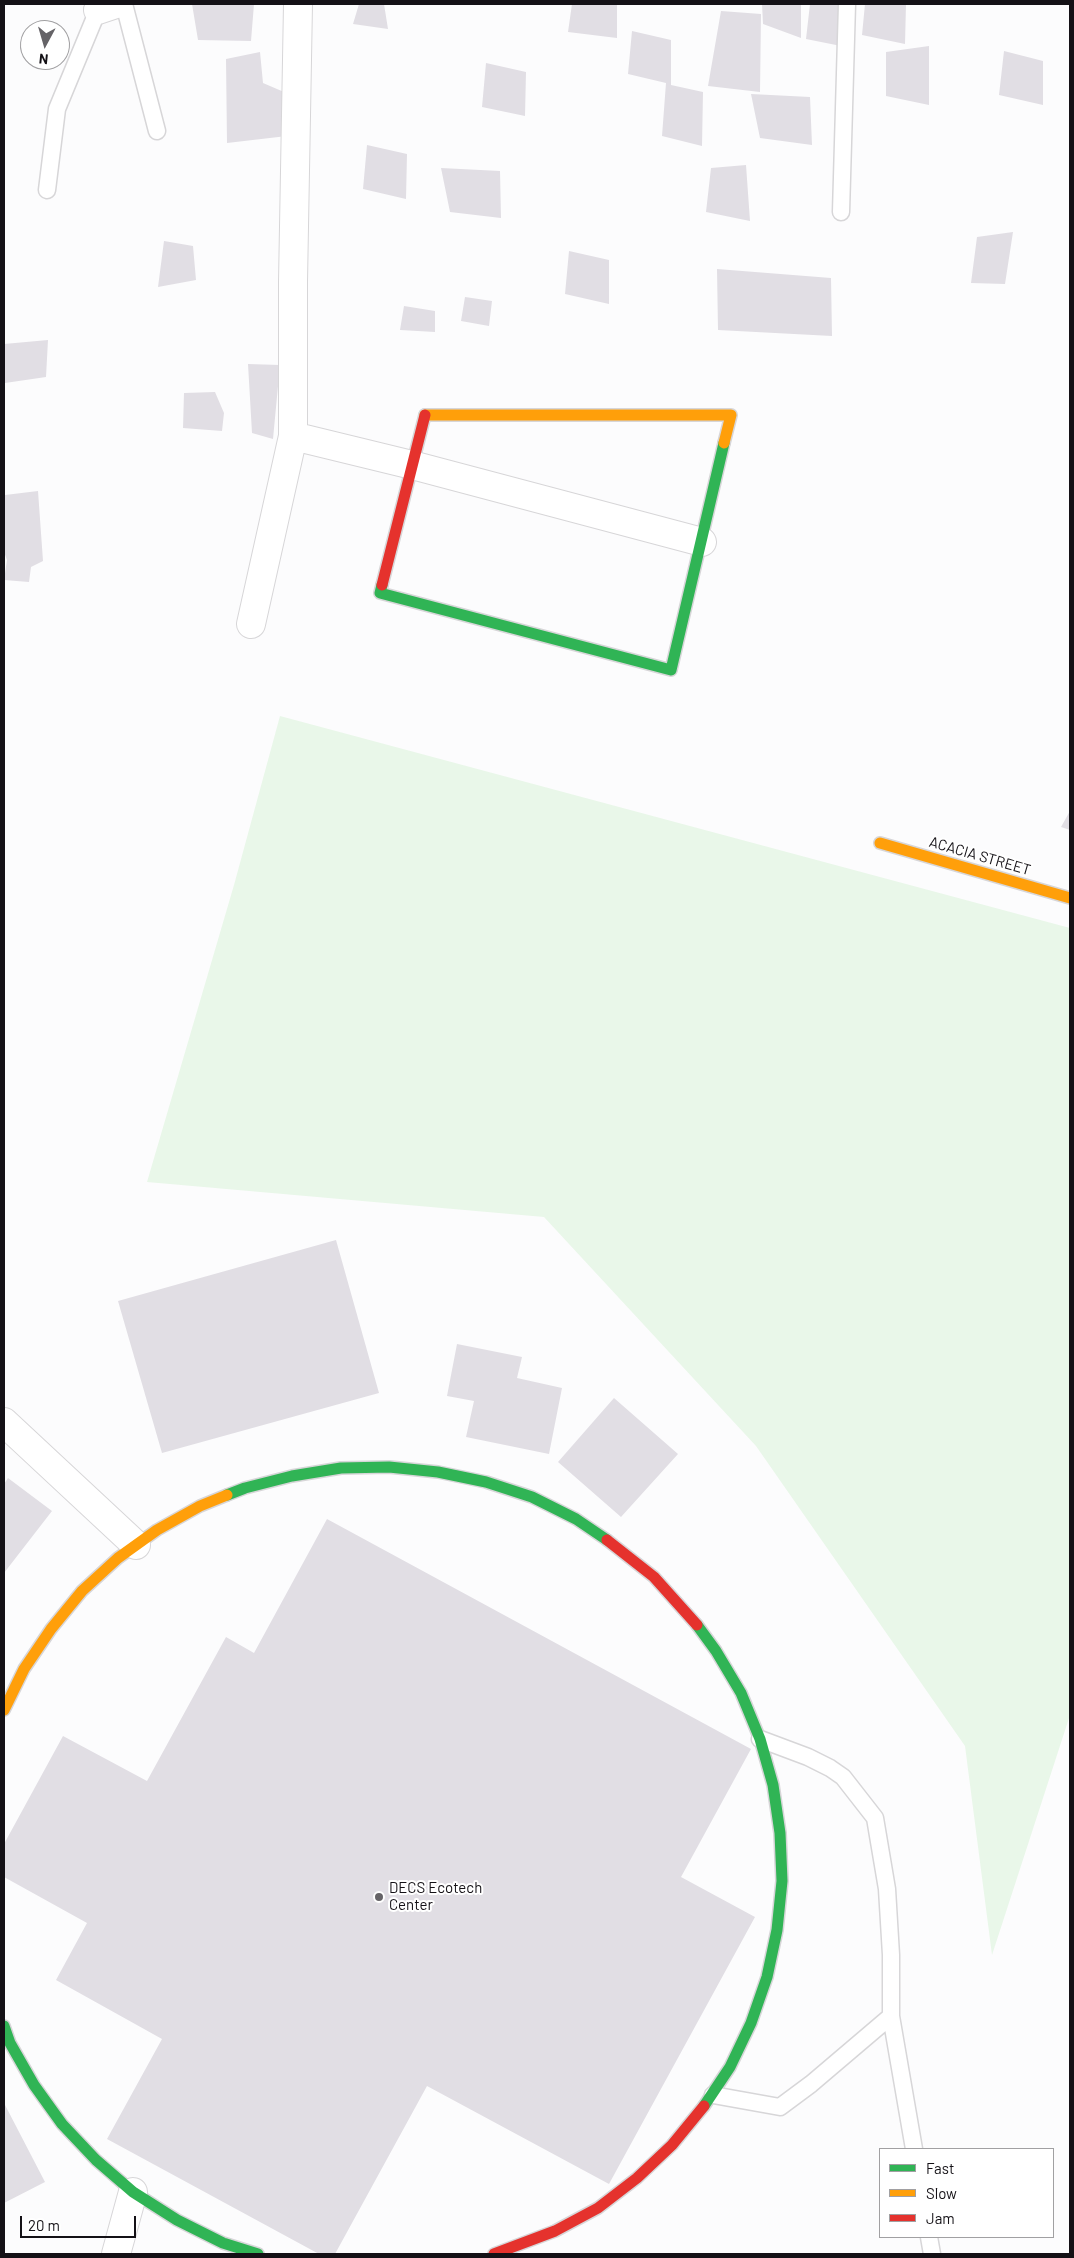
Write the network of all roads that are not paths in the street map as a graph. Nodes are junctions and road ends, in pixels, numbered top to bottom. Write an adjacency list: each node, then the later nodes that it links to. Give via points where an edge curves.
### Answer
1 (124, 4): 5 (lane)
2 (298, 4): 8 (street)
3 (846, 4): 7 (lane)
4 (103, 6): 6 (lane, via 57,109)
5 (157, 131)
6 (47, 190)
7 (841, 212)
8 (293, 436): 9 (street); 11 (street)
9 (412, 465): 10 (street); 10 (street, via 424,415 731,415); 10 (street, via 380,593 672,670)
10 (702, 542)
11 (251, 624)
12 (880, 843): 13 (street, ACACIA STREET)
13 (1070, 898)
14 (4, 1422): 15 (street)
15 (136, 1546): 16 (street, via 82,1591 51,1629 24,1669); 17 (street, via 200,1506 245,1488 292,1476 341,1468 389,1467 438,1472 486,1482 532,1498 576,1519 654,1577 687,1612 716,1651 741,1694)
16 (4, 1710)
17 (760, 1739): 18 (lane, via 830,1768 843,1777 875,1818 887,1889); 20 (street, via 780,1833 782,1881 777,1930 767,1977 751,2023)
18 (891, 2016): 20 (lane, via 780,2107); 21 (lane)
19 (4, 2026): 22 (street, via 34,2085 62,2124)
20 (713, 2095): 27 (street, via 672,2145 598,2208 555,2231)
21 (914, 2148)
22 (133, 2192): 24 (street); 25 (street)
23 (929, 2238): 28 (lane)
24 (217, 2249): 26 (street)
25 (116, 2254)
26 (258, 2254)
27 (494, 2254)
28 (932, 2254)

